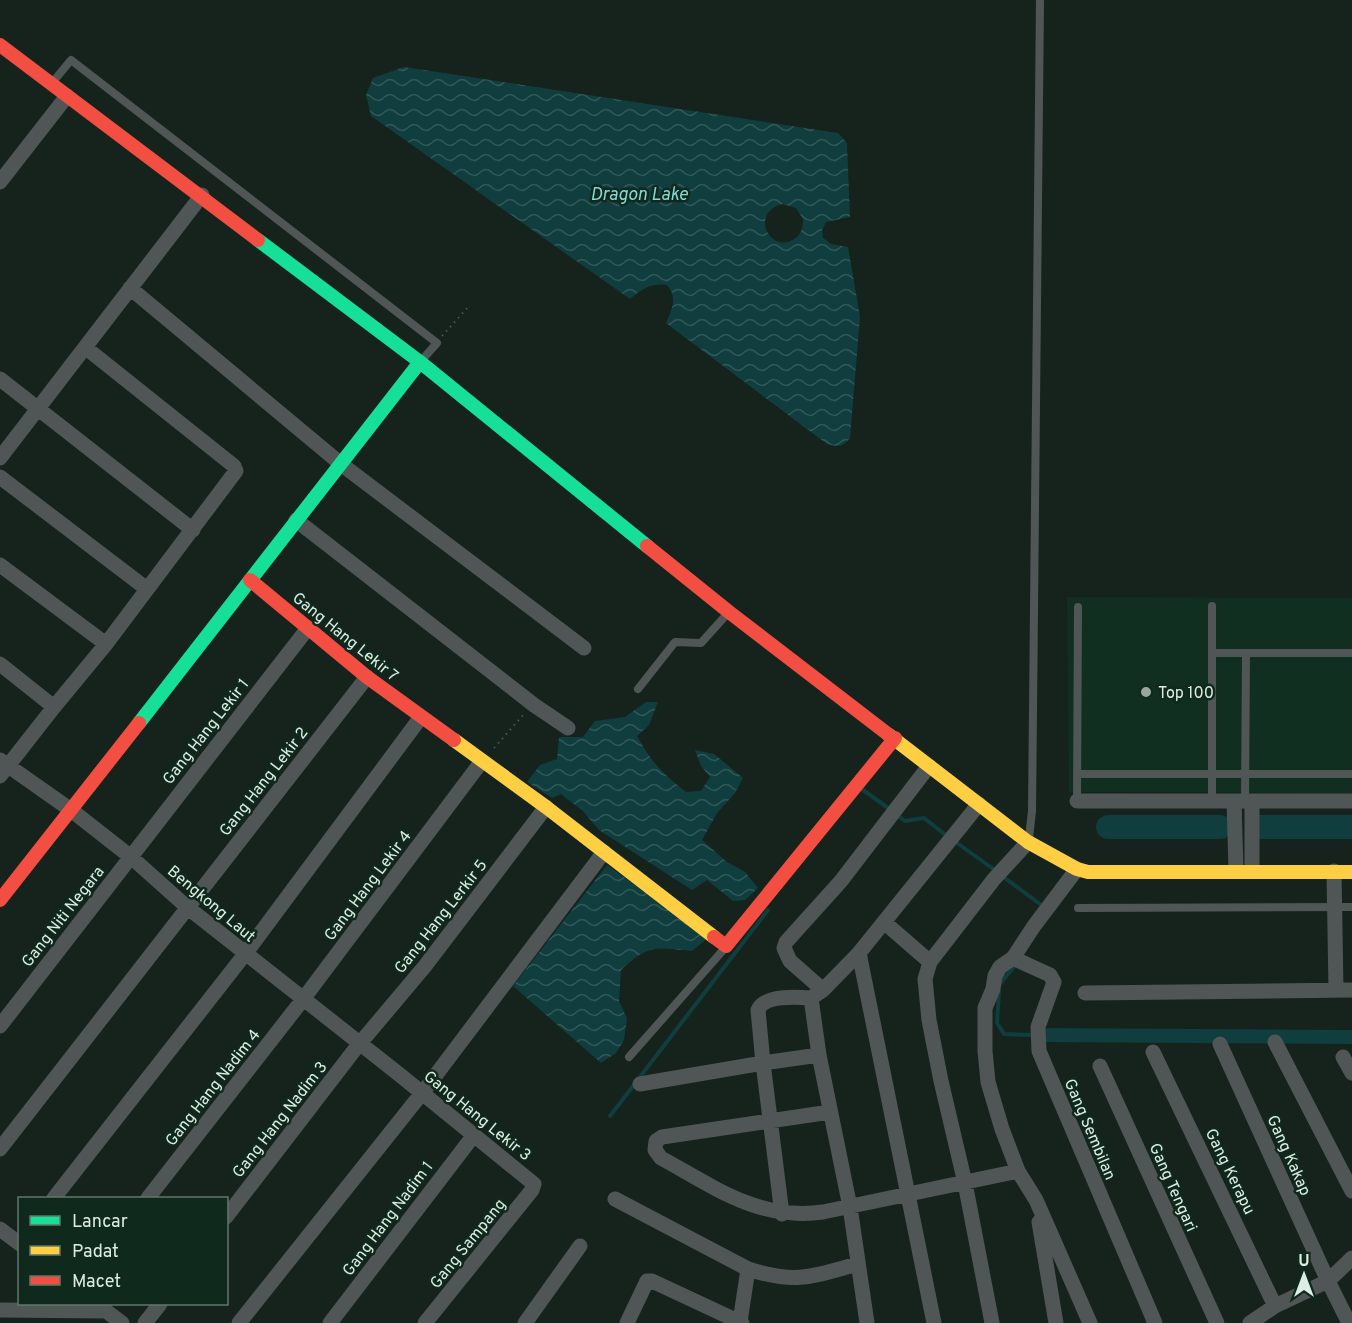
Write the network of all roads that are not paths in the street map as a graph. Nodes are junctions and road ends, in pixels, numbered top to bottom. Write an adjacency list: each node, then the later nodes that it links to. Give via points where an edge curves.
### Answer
1 (1040, 0): 50 (lane, via 1032,811)
2 (3, 52): 3 (main road)
3 (51, 84): 4 (main road); 9 (lane, via 71,60 437,343)
4 (67, 96): 5 (street); 6 (main road)
5 (0, 182)
6 (202, 195): 7 (street); 9 (main road)
7 (130, 288): 8 (street); 13 (street)
8 (86, 348): 11 (street); 16 (street, via 236,469)
9 (420, 362): 13 (main road); 22 (main road)
10 (0, 379): 11 (street)
11 (38, 409): 12 (street); 16 (street)
12 (0, 458)
13 (341, 464): 15 (main road); 25 (street)
14 (0, 477): 19 (street)
15 (296, 520): 18 (main road); 34 (street)
16 (193, 530): 19 (street)
17 (0, 565): 24 (street)
18 (250, 580): 23 (main road, Gang Hang Lekir 7); 49 (main road)
19 (147, 589): 24 (street)
20 (1212, 606): 26 (lane)
21 (1078, 607): 39 (lane)
22 (729, 612): 31 (lane, via 701,644 675,642); 35 (main road)
23 (308, 628): 30 (main road, Gang Hang Lekir 7); 52 (street, Gang Hang Lekir 1)
24 (106, 644): 32 (street)
25 (584, 648)
26 (1212, 653): 27 (lane); 40 (lane)
27 (1246, 653): 28 (lane); 41 (lane)
28 (1352, 653)
29 (0, 664): 32 (street)
30 (367, 677): 33 (main road, Gang Hang Lekir 7); 59 (street, Gang Hang Lekir 2)
31 (638, 689)
32 (54, 707): 38 (street)
33 (421, 717): 36 (main road, Gang Hang Lekir 7); 66 (street)
34 (568, 728)
35 (895, 738): 37 (main road); 64 (main road)
36 (482, 761): 48 (main road, Gang Hang Lekir 7); 73 (street, Gang Hang Lekir 4)
37 (929, 766): 47 (main road); 72 (street, via 841,881 786,942 784,948 790,961)
38 (2, 767): 49 (street, Bengkong Laut)
39 (1077, 774): 40 (lane); 43 (lane)
40 (1212, 774): 41 (lane); 44 (lane)
41 (1245, 774): 42 (lane); 45 (lane)
42 (1352, 774)
43 (1077, 801): 44 (street)
44 (1212, 801): 45 (street)
45 (1244, 801): 46 (street); 54 (street); 55 (street)
46 (1352, 801)
47 (979, 804): 50 (main road); 63 (street)
48 (546, 807): 51 (main road, Gang Hang Lekir 7); 76 (street, Gang Hang Lerkir 5)
49 (71, 810): 52 (street, Bengkong Laut); 58 (main road)
50 (1028, 842): 53 (main road); 68 (street)
51 (604, 852): 64 (main road, Gang Hang Lekir 7); 87 (street)
52 (131, 857): 59 (street, Bengkong Laut); 74 (street, Gang Niti Negara)
53 (1077, 869): 54 (main road, via 1095,873); 67 (street, via 1047,909)
54 (1236, 870): 55 (main road)
55 (1252, 871): 56 (main road)
56 (1334, 872): 57 (main road); 60 (street)
57 (1352, 872)
58 (0, 900)
59 (187, 907): 66 (street, Bengkong Laut); 91 (street, Gang Hang Lekir 2)
60 (1335, 907): 61 (lane); 62 (lane); 69 (street)
61 (1352, 907)
62 (1078, 908)
63 (884, 922): 65 (street); 68 (street)
64 (726, 946): 80 (lane)
65 (859, 953): 72 (street); 96 (street)
66 (245, 954): 73 (street, Bengkong Laut); 97 (street)
67 (1018, 960): 92 (street, via 1000,967 996,976 985,1008 985,1051 994,1105); 126 (street, Gang Sembilan, via 1050,975 1054,982 1038,1028 1040,1051)
68 (930, 962): 93 (street, via 925,979 929,1020)
69 (1336, 990): 70 (street); 71 (street)
70 (1352, 990)
71 (1085, 993)
72 (817, 994): 79 (street); 82 (street, via 759,1005)
73 (303, 998): 76 (street, Bengkong Laut); 98 (street, Gang Hang Nadim 4)
74 (0, 1026)
75 (1275, 1042): 95 (street)
76 (360, 1044): 85 (street, Bengkong Laut); 102 (street, Gang Hang Nadim 3)
77 (1220, 1044): 108 (street, Gang Kakap)
78 (1153, 1052): 112 (street, Gang Kerapu)
79 (819, 1055): 82 (street); 88 (street)
80 (629, 1057)
81 (1343, 1057): 84 (street)
82 (762, 1063): 86 (street); 89 (street)
83 (1100, 1066): 127 (street, Gang Tengari)
84 (1352, 1073)
85 (400, 1075): 87 (street, Gang Hang Lekir 3)
86 (640, 1084)
87 (422, 1093): 90 (street, Gang Hang Lekir 3); 117 (street)
88 (831, 1112): 89 (street); 101 (street)
89 (772, 1122): 103 (street); 103 (street, via 662,1137 655,1150 661,1158 732,1197)
90 (474, 1135): 94 (street, Gang Hang Lekir 3); 118 (street, Gang Hang Nadim 1)
91 (0, 1149)
92 (1018, 1171): 93 (street); 100 (street)
93 (964, 1183): 96 (street); 123 (street)
94 (534, 1184): 119 (street, Gang Sampang)
95 (1352, 1191)
96 (909, 1194): 101 (street); 122 (street)
97 (55, 1197)
98 (149, 1197)
99 (615, 1199): 107 (street)
100 (1036, 1200): 124 (street); 125 (street)
101 (850, 1207): 103 (street, via 804,1215); 106 (street)
102 (228, 1214)
103 (782, 1214)
104 (580, 1246): 120 (street)
105 (1352, 1258): 108 (street)
106 (857, 1264): 107 (street, via 788,1279); 114 (street)
107 (748, 1269): 113 (street)
108 (1328, 1281): 112 (street); 128 (street, Gang Kakap)
109 (159, 1305): 116 (street)
110 (101, 1307): 111 (street); 115 (street)
111 (0, 1310)
112 (1263, 1317)
113 (741, 1322): 121 (street, via 647,1281)
114 (864, 1322)
115 (122, 1323)
116 (145, 1323)
117 (239, 1323)
118 (330, 1323)
119 (425, 1323)
120 (525, 1323)
121 (627, 1323)
122 (933, 1323)
123 (992, 1323)
124 (1056, 1323)
125 (1090, 1323)
126 (1155, 1323)
127 (1216, 1323)
128 (1349, 1323)

